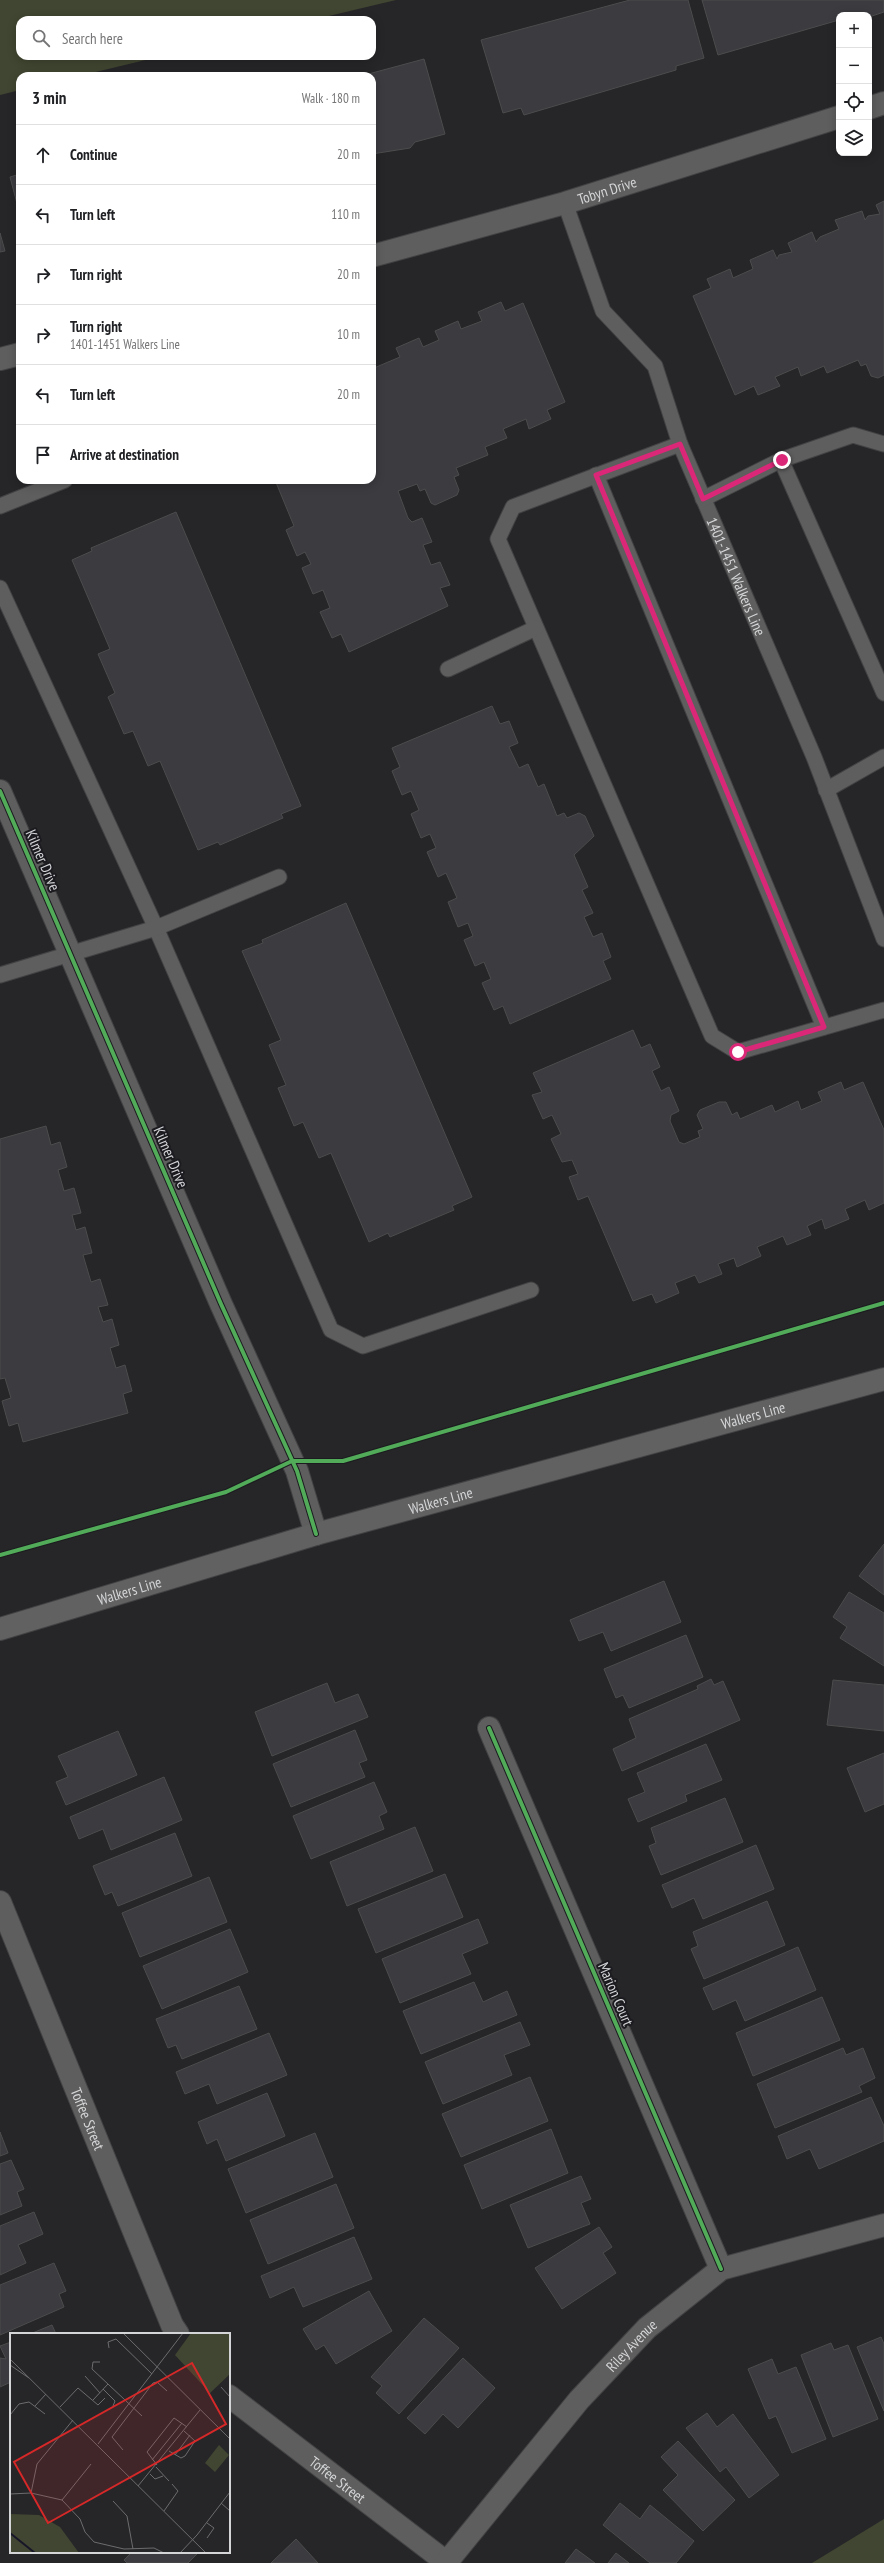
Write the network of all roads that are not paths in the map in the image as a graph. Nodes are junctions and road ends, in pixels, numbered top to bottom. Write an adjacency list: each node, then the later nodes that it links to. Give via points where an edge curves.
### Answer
1 (884, 104): 2 (street)
2 (872, 107)
3 (836, 119): 4 (street, Tobyn Drive)
4 (565, 203): 5 (street, Tobyn Drive); 8 (lane, 1401-1451 Walkers Line, via 603,311 655,366)
5 (376, 255)
6 (16, 355): 7 (street)
7 (0, 359)
8 (680, 444): 11 (lane); 13 (lane, 1401-1451 Walkers Line)
9 (884, 444): 10 (lane, via 853,435)
10 (782, 460): 13 (lane); 18 (lane)
11 (596, 475): 16 (lane, via 514,507 498,539); 28 (lane)
12 (55, 484): 14 (lane)
13 (703, 499): 20 (lane, 1401-1451 Walkers Line)
14 (0, 506)
15 (0, 588): 23 (lane)
16 (536, 628): 17 (lane); 28 (lane, via 712,1036 738,1052)
17 (448, 669)
18 (884, 693)
19 (884, 757): 20 (lane)
20 (826, 790): 24 (lane, 1401-1451 Walkers Line)
21 (0, 791): 25 (street, Kilmer Drive)
22 (279, 877): 23 (lane)
23 (156, 928): 25 (lane); 29 (lane, via 331,1330 364,1346)
24 (884, 939)
25 (70, 954): 26 (lane); 31 (street, Kilmer Drive, via 221,1304 297,1471)
26 (0, 975)
27 (884, 1010): 28 (lane)
28 (824, 1027)
29 (531, 1290)
30 (884, 1379): 31 (main road, Walkers Line)
31 (316, 1534): 32 (main road, Walkers Line)
32 (0, 1629)
33 (490, 1728): 36 (street, Marion Court)
34 (0, 1902): 37 (street, Toffee Street)
35 (884, 2225): 36 (street, Riley Avenue)
36 (721, 2269): 39 (street, Riley Avenue, via 647,2328 579,2400)
37 (177, 2333)
38 (230, 2397): 39 (street, Toffee Street)
39 (446, 2563)

